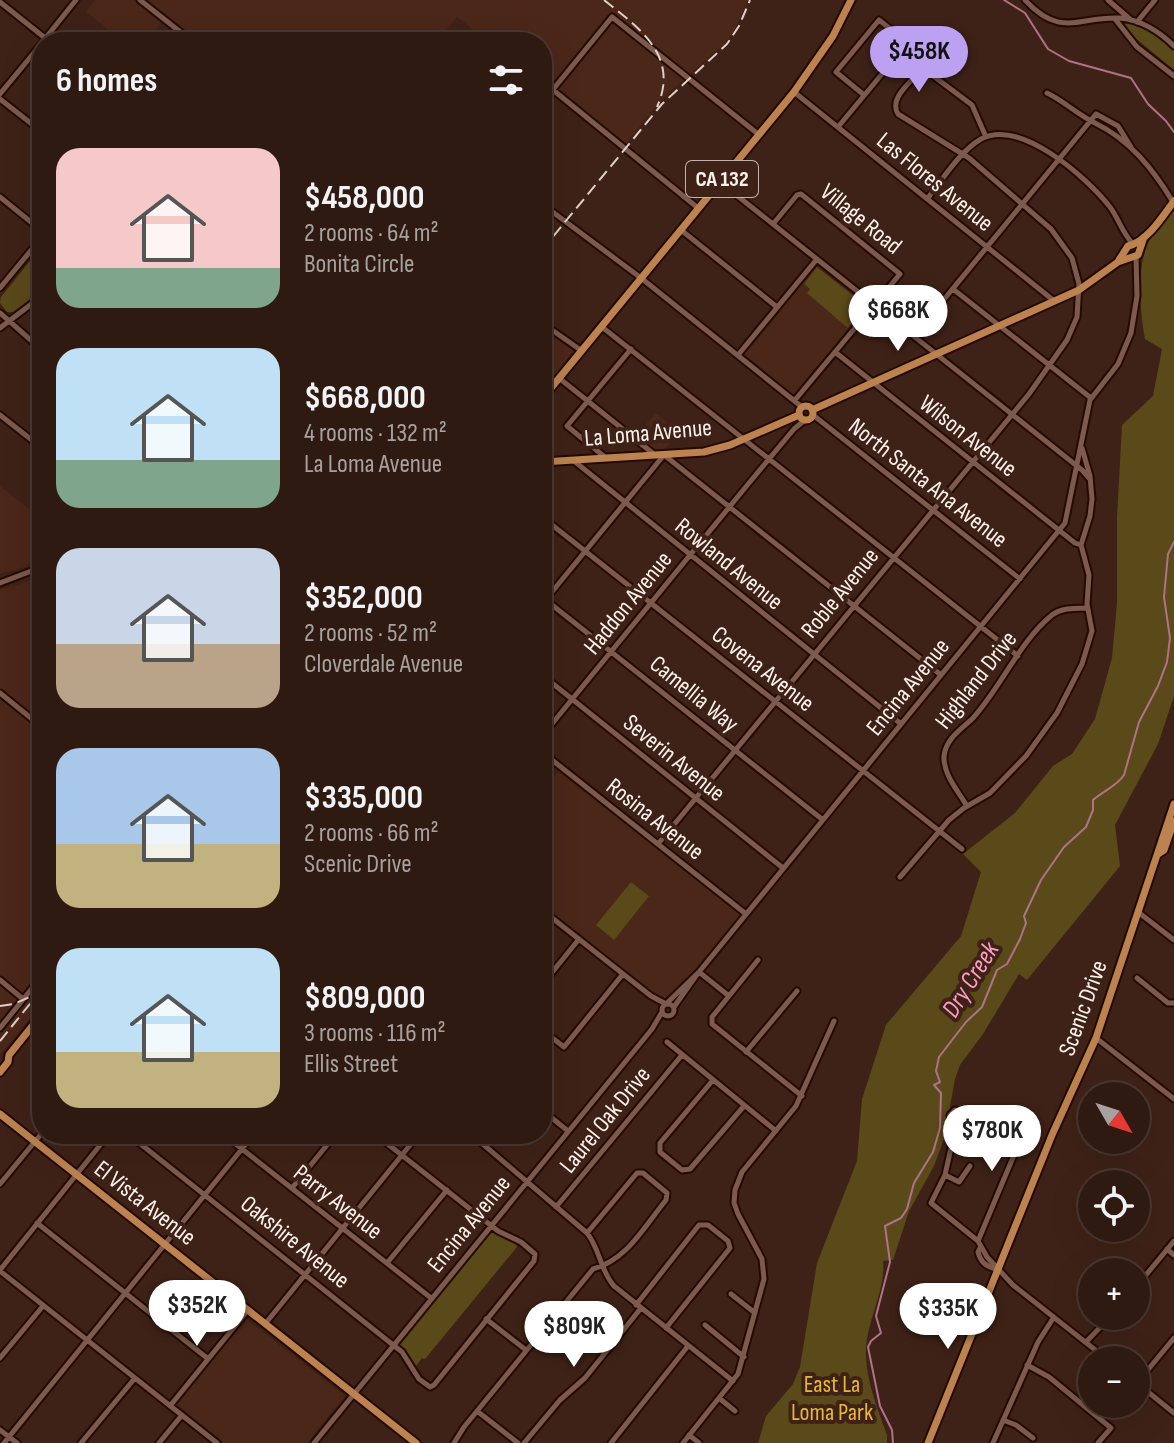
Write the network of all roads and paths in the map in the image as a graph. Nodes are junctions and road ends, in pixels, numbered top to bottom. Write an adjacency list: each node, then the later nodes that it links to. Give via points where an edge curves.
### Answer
1 (76, 0): 11 (street)
2 (140, 0): 12 (street)
3 (851, 0): 19 (main road, CA 132)
4 (1025, 0): 8 (street, via 1044,16 1066,23)
5 (1108, 0): 9 (street)
6 (1155, 0): 9 (street)
7 (0, 2): 10 (street)
8 (1115, 18): 9 (street); 17 (street, via 1147,56)
9 (1135, 21): 15 (street)
10 (35, 32)
11 (52, 32)
12 (180, 32)
13 (916, 33): 14 (street)
14 (908, 43): 21 (street); 21 (street, via 879,20 836,72)
15 (1174, 46)
16 (32, 57): 22 (street)
17 (1174, 76)
18 (553, 90): 26 (street, via 612,17); 35 (street)
19 (794, 92): 25 (street, Las Flores Avenue); 26 (main road, CA 132)
20 (1047, 93): 23 (street)
21 (864, 95): 25 (street)
22 (0, 96): 24 (street)
23 (1091, 121): 29 (street); 33 (street, via 1131,147)
24 (32, 123)
25 (838, 127): 32 (street, Las Flores Avenue)
26 (758, 134): 30 (main road, CA 132)
27 (986, 137): 28 (street); 28 (street, via 969,102 928,72 918,73 895,101 895,111); 29 (street, via 1018,136)
28 (963, 155): 32 (street); 34 (street)
29 (1059, 160): 34 (street); 42 (street, via 1111,209)
30 (719, 182): 35 (main road, CA 132); 38 (street)
31 (0, 197): 37 (street)
32 (927, 199): 40 (street, Las Flores Avenue)
33 (1174, 202): 42 (main road)
34 (1023, 203): 40 (street); 47 (street, via 1064,244)
35 (698, 208): 39 (main road, CA 132)
36 (552, 211): 44 (street, North Santa Ana Avenue)
37 (32, 223)
38 (773, 224): 43 (street); 50 (street, Village Road, via 802,195 899,272)
39 (680, 230): 44 (main road, CA 132); 51 (street)
40 (987, 246): 46 (street); 48 (street, Las Flores Avenue)
41 (32, 249): 45 (street)
42 (1132, 251): 47 (main road, La Loma Avenue); 69 (street, via 1136,310 1128,344)
43 (817, 259): 50 (street); 51 (street)
44 (641, 278): 55 (main road, CA 132); 64 (street, North Santa Ana Avenue)
45 (0, 288)
46 (953, 289): 54 (street); 58 (street)
47 (1079, 290): 48 (main road, La Loma Avenue); 65 (street, Roble Avenue, via 1074,325)
48 (1053, 300): 54 (main road, La Loma Avenue)
49 (32, 304): 53 (street)
50 (875, 305): 58 (street); 62 (street)
51 (777, 307): 64 (street)
52 (0, 313): 53 (street)
53 (8, 322): 56 (street); 59 (street)
54 (998, 325): 63 (main road, La Loma Avenue); 65 (street)
55 (602, 327): 60 (street); 61 (main road, CA 132)
56 (0, 328)
57 (552, 330): 61 (street)
58 (914, 336): 63 (street)
59 (32, 342)
60 (631, 349): 71 (street); 75 (street)
61 (582, 351): 66 (main road, CA 132)
62 (835, 352): 67 (street, Wilson Avenue); 70 (street)
63 (935, 353): 67 (main road, La Loma Avenue); 73 (street)
64 (738, 355): 70 (street, North Santa Ana Avenue)
65 (1048, 365): 69 (street); 73 (street, Roble Avenue)
66 (559, 378): 68 (main road, CA 132); 71 (street)
67 (872, 382): 72 (main road, La Loma Avenue); 83 (street, Wilson Avenue)
68 (552, 387)
69 (1091, 398): 77 (street, Encina Avenue)
70 (795, 400): 72 (street, North Santa Ana Avenue)
71 (587, 401): 78 (street); 79 (street, via 567,426)
72 (806, 413): 75 (main road, La Loma Avenue); 80 (street, Haddon Avenue); 88 (street, North Santa Ana Avenue)
73 (1012, 414): 83 (street, Roble Avenue); 84 (street)
74 (0, 415): 76 (street)
75 (745, 438): 78 (main road, La Loma Avenue, via 704,452); 80 (street)
76 (32, 440)
77 (1081, 445): 84 (street, Encina Avenue); 85 (street)
78 (660, 455): 79 (main road, La Loma Avenue); 86 (street); 87 (street)
79 (606, 458): 81 (main road, La Loma Avenue)
80 (770, 458): 87 (street, Haddon Avenue); 94 (street)
81 (573, 461): 82 (main road, La Loma Avenue); 86 (street, Rowland Avenue)
82 (552, 462)
83 (972, 462): 88 (street, Roble Avenue); 90 (street, Wilson Avenue)
84 (1078, 466): 85 (street); 90 (street, Encina Avenue, via 1067,519)
85 (1089, 478): 91 (street, via 1092,507)
86 (625, 503): 92 (street); 93 (street, Rowland Avenue)
87 (729, 508): 93 (street, Haddon Avenue); 100 (street)
88 (932, 509): 94 (street, Roble Avenue); 96 (street, North Santa Ana Avenue)
89 (552, 525): 92 (street, Covena Avenue)
90 (1059, 531): 91 (street, Wilson Avenue); 96 (street, Encina Avenue)
91 (1081, 545): 102 (street, via 1089,575)
92 (585, 551): 98 (street); 99 (street, Covena Avenue)
93 (690, 555): 99 (street, Haddon Avenue); 105 (street, Rowland Avenue)
94 (893, 557): 100 (street, Roble Avenue); 103 (street)
95 (32, 571): 97 (street)
96 (1020, 579): 103 (street, Encina Avenue)
97 (0, 583)
98 (552, 590)
99 (651, 603): 104 (street, Haddon Avenue); 111 (street, Covena Avenue)
100 (853, 606): 105 (street, Roble Avenue); 107 (street)
101 (552, 607): 104 (street, Camellia Way)
102 (1087, 608): 106 (street, Highland Drive, via 1055,613); 120 (street, via 1089,645 1057,713 1010,774)
103 (981, 627): 106 (street); 107 (street, Encina Avenue)
104 (611, 651): 110 (street, Haddon Avenue); 115 (street, Camellia Way)
105 (813, 654): 111 (street, Roble Avenue); 114 (street, Rowland Avenue)
106 (1018, 656): 120 (street, Highland Drive, via 945,750 949,776)
107 (941, 675): 114 (street, Encina Avenue)
108 (552, 683): 110 (street, Severin Avenue)
109 (0, 693): 112 (street)
110 (572, 699): 113 (street, Haddon Avenue); 118 (street, Severin Avenue)
111 (774, 702): 115 (street, Roble Avenue); 117 (street, Covena Avenue)
112 (32, 719)
113 (552, 724)
114 (901, 724): 117 (street, Encina Avenue)
115 (735, 750): 118 (street, Roble Avenue); 121 (street, Camellia Way)
116 (552, 760): 124 (street, Rosina Avenue)
117 (863, 771): 121 (street, Encina Avenue); 123 (street, Covena Avenue)
118 (696, 798): 124 (street, Roble Avenue); 127 (street, Severin Avenue)
119 (1174, 804): 126 (main road, Scenic Drive)
120 (967, 806): 123 (street)
121 (823, 820): 127 (street, Encina Avenue)
122 (1174, 821): 126 (main road)
123 (939, 830): 125 (street, Covena Avenue); 128 (street)
124 (658, 844): 130 (street, Rosina Avenue)
125 (962, 849)
126 (1158, 854): 129 (main road, Scenic Drive)
127 (783, 868): 130 (street, Encina Avenue)
128 (900, 877)
129 (1138, 912): 133 (street); 152 (main road, Scenic Drive)
130 (746, 914): 135 (street, Encina Avenue)
131 (552, 918): 132 (street)
132 (579, 939): 136 (street); 137 (street)
133 (1174, 940)
134 (758, 960): 143 (street)
135 (699, 972): 143 (street); 146 (street, Encina Avenue)
136 (552, 973)
137 (623, 974): 142 (street); 151 (street, via 564,1047)
138 (1137, 978): 145 (street)
139 (0, 980): 144 (street)
140 (32, 988): 144 (street)
141 (797, 991): 154 (street)
142 (651, 996): 146 (street); 147 (street)
143 (729, 996): 154 (street, via 711,1022)
144 (23, 999): 150 (street)
145 (1173, 1003)
146 (669, 1005): 147 (street); 147 (street, via 674,1013)
147 (663, 1013): 165 (street, Encina Avenue)
148 (834, 1021): 160 (street)
149 (32, 1026): 155 (main road)
150 (0, 1028)
151 (552, 1038)
152 (1096, 1038): 161 (street); 201 (main road, Scenic Drive)
153 (667, 1042): 156 (street)
154 (746, 1052): 160 (street)
155 (9, 1055): 157 (main road); 158 (main road)
156 (682, 1055): 159 (street); 188 (street, Laurel Oak Drive)
157 (0, 1060)
158 (0, 1072)
159 (713, 1080): 162 (street); 162 (street, via 660,1143 659,1151 682,1170 690,1169)
160 (802, 1096): 166 (street)
161 (1174, 1099)
162 (744, 1106): 166 (street)
163 (0, 1111): 167 (main road, El Vista Avenue)
164 (552, 1118): 165 (street)
165 (568, 1131): 183 (street, Encina Avenue)
166 (776, 1131): 210 (street, via 742,1172 735,1190 736,1209 764,1265)
167 (32, 1138)
168 (33, 1144): 184 (street)
169 (39, 1144): 181 (main road, El Vista Avenue)
170 (101, 1144): 181 (street)
171 (141, 1144): 187 (street, Oakshire Avenue)
172 (236, 1144): 178 (street, Parry Avenue)
173 (246, 1144): 178 (street)
174 (328, 1144): 185 (street)
175 (388, 1144): 179 (street)
176 (411, 1144): 179 (street)
177 (482, 1144): 183 (street)
178 (242, 1149): 185 (street, Parry Avenue); 187 (street)
179 (402, 1155): 186 (street); 191 (street)
180 (970, 1166): 182 (street, via 959,1182)
181 (77, 1175): 189 (street); 195 (main road, El Vista Avenue)
182 (945, 1175): 193 (street, via 931,1203); 193 (street, via 952,1112 962,1112 1014,1155)
183 (526, 1182): 188 (street); 190 (street, Encina Avenue)
184 (0, 1184)
185 (292, 1188): 191 (street, Parry Avenue)
186 (447, 1190): 190 (street); 198 (street)
187 (205, 1193): 195 (street); 203 (street, Oakshire Avenue)
188 (556, 1207): 192 (street)
189 (37, 1223): 200 (street); 204 (street)
190 (491, 1225): 206 (street, Encina Avenue); 212 (street, via 534,1251 535,1259)
191 (342, 1227): 198 (street, Parry Avenue); 203 (street)
192 (587, 1233): 199 (street); 199 (street, via 637,1173 667,1195 622,1255)
193 (978, 1241): 201 (street, via 984,1259)
194 (1174, 1241): 196 (street)
195 (165, 1244): 204 (street); 209 (main road, El Vista Avenue)
196 (1167, 1249): 197 (street); 202 (street)
197 (1174, 1255)
198 (387, 1263): 206 (street, Parry Avenue)
199 (601, 1267): 208 (street); 223 (street, via 593,1269)
200 (0, 1270): 207 (street)
201 (997, 1270): 211 (street); 257 (main road, Scenic Drive)
202 (1150, 1270)
203 (306, 1274): 213 (street); 220 (street, Oakshire Avenue)
204 (125, 1293): 218 (street); 226 (street)
205 (731, 1294): 210 (street)
206 (431, 1298): 220 (street, Encina Avenue)
207 (43, 1306): 218 (street); 225 (street)
208 (639, 1306): 215 (street); 215 (street, via 700,1224 728,1241 729,1251); 253 (street, via 585,1378)
209 (248, 1310): 213 (main road, El Vista Avenue); 226 (street)
210 (755, 1313): 224 (street)
211 (1054, 1317): 219 (street); 227 (street)
212 (486, 1319): 220 (street, Oakshire Avenue, via 430,1387); 223 (street)
213 (265, 1324): 231 (main road, El Vista Avenue)
214 (705, 1325): 224 (street)
215 (666, 1328): 221 (street)
216 (1098, 1330): 219 (street)
217 (1174, 1338): 228 (street)
218 (87, 1339): 229 (street); 242 (street)
219 (1086, 1342): 222 (street)
220 (394, 1345): 231 (street, Encina Avenue)
221 (688, 1346): 230 (street); 254 (street)
222 (1091, 1346)
223 (526, 1351): 235 (street)
224 (744, 1357): 230 (street)
225 (0, 1358)
226 (207, 1358): 234 (street)
227 (1027, 1365): 239 (street); 259 (street, via 1111,1428)
228 (1150, 1367)
229 (135, 1378): 234 (street); 246 (street)
230 (733, 1381): 233 (street)
231 (354, 1394): 249 (street, Encina Avenue); 250 (main road, El Vista Avenue)
232 (1150, 1394): 237 (street)
233 (719, 1398): 236 (street); 241 (street)
234 (170, 1406): 238 (street)
235 (477, 1411): 251 (street); 252 (street)
236 (735, 1411)
237 (1174, 1413)
238 (182, 1415): 247 (street); 248 (street)
239 (1003, 1420): 243 (street); 258 (street)
240 (0, 1430): 242 (street)
241 (689, 1435): 255 (street); 256 (street)
242 (8, 1436): 244 (street); 245 (street)
243 (1033, 1438)
244 (4, 1443)
245 (17, 1443)
246 (81, 1443)
247 (159, 1443)
248 (217, 1443)
249 (314, 1443)
250 (416, 1443)
251 (454, 1443)
252 (518, 1443)
253 (524, 1443)
254 (611, 1443)
255 (683, 1443)
256 (699, 1443)
257 (928, 1443)
258 (993, 1443)
259 (1098, 1443)

